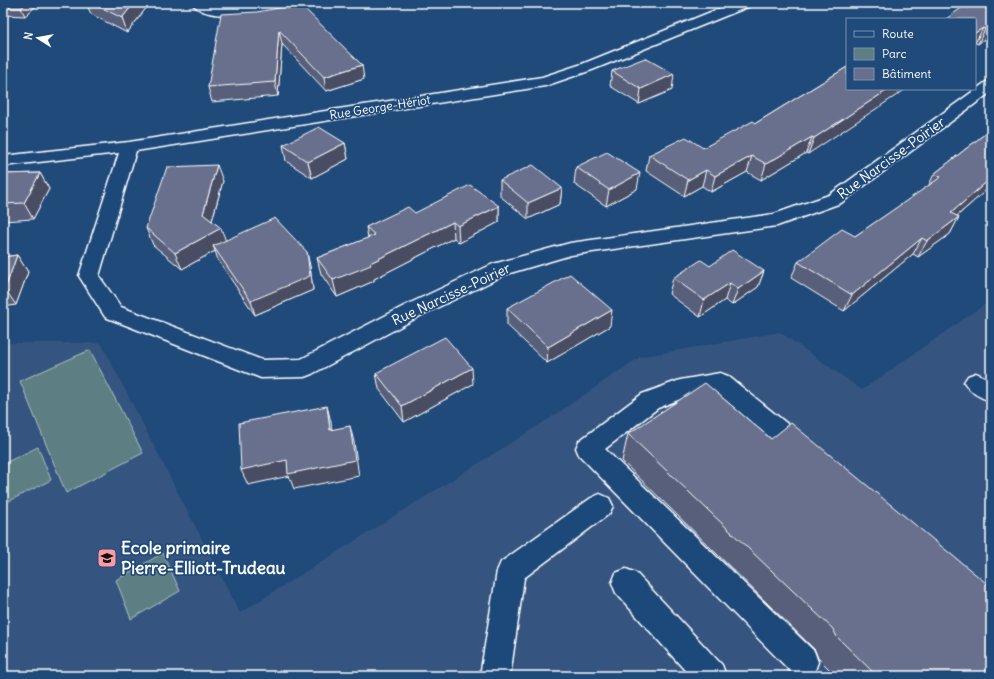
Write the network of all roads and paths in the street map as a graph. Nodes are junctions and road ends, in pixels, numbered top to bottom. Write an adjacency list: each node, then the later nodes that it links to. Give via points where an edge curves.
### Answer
1 (199, 3): 2 (street, via 214,10)
2 (289, 3)
3 (745, 3): 5 (street, Rue George-Hériot, via 587,67 545,81)
4 (991, 86): 5 (street, Rue Narcisse-Poirier, via 835,199 777,220 570,249 500,269 414,310 304,368 261,369 113,312 89,276)
5 (129, 147): 6 (street, Rue George-Hériot)
6 (3, 161)
7 (822, 466): 10 (street, via 720,382 680,389 650,401 588,448)
8 (600, 506): 11 (street, via 511,571)
9 (626, 583): 12 (street)
10 (803, 662)
11 (495, 676)
12 (711, 676)

